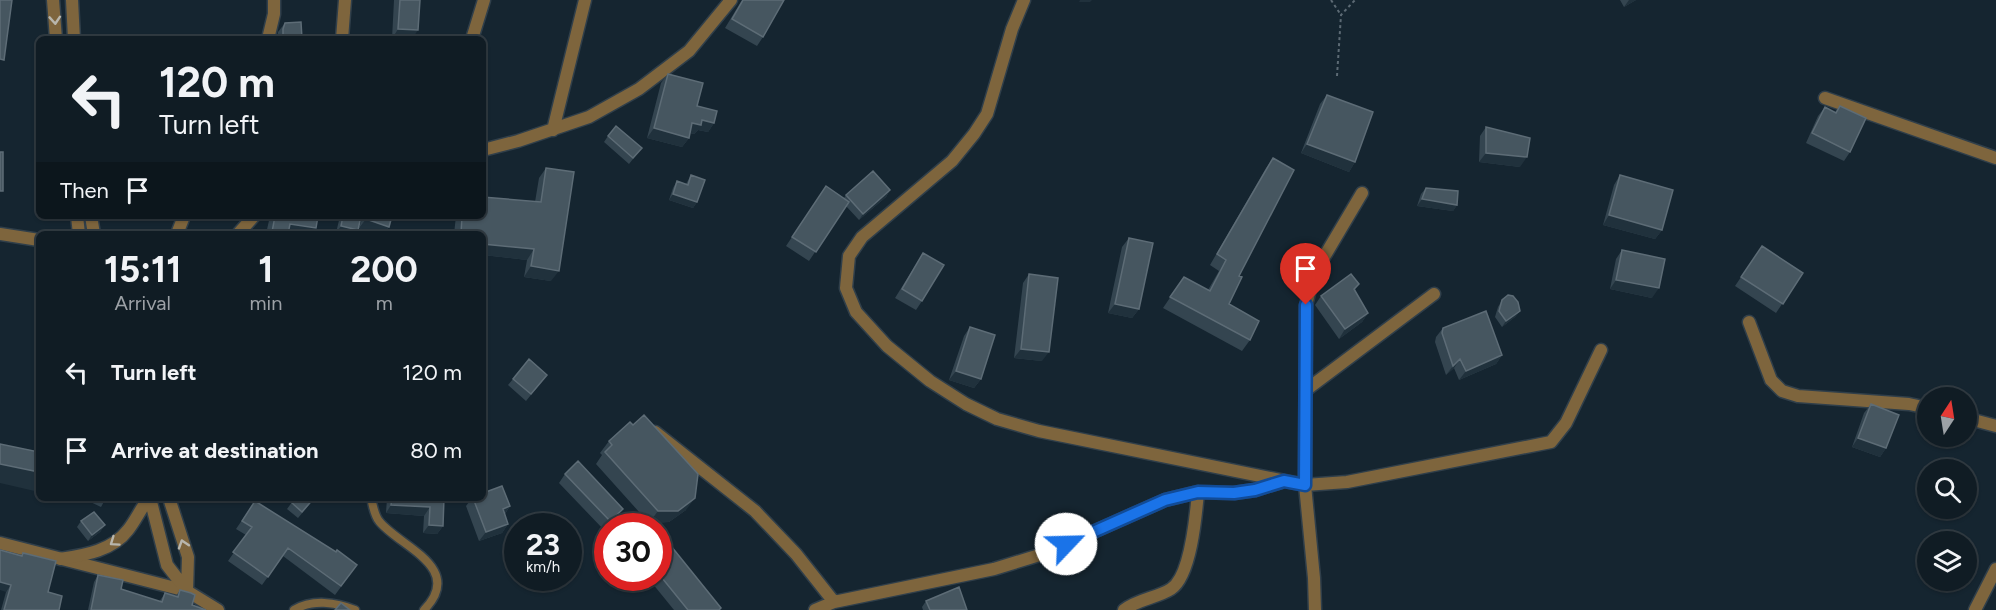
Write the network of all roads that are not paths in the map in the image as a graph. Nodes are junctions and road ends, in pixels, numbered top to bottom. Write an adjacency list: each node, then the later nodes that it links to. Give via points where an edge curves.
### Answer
1 (53, 0): 9 (street, one-way to 9)
2 (72, 0): 10 (street)
3 (274, 0): 11 (street)
4 (345, 0): 12 (street)
5 (484, 0): 13 (street)
6 (585, 0): 15 (street)
7 (731, 0): 15 (street, via 688,51 639,89 589,117)
8 (1024, 0): 31 (street, via 987,114 974,134 952,161 862,237 849,256 846,288 856,312 887,346 930,381 997,419)
9 (56, 36)
10 (74, 36)
11 (269, 36)
12 (342, 36)
13 (473, 36)
14 (1826, 98): 17 (street)
15 (553, 130): 16 (street)
16 (486, 149)
17 (1996, 158)
18 (1362, 193): 26 (street, via 1314,274 1306,305)
19 (251, 219): 20 (street)
20 (241, 231)
21 (0, 234): 22 (street)
22 (36, 240)
23 (1434, 294): 26 (street)
24 (1749, 322): 27 (street, via 1771,380 1782,391 1798,396)
25 (1601, 350): 32 (street, via 1566,423 1551,442 1347,482)
26 (1306, 390): 32 (street)
27 (1917, 406)
28 (1977, 421): 29 (street)
29 (1996, 426)
30 (652, 429): 42 (street, via 755,511)
31 (1284, 481): 32 (street); 33 (street, via 1234,493)
32 (1305, 485): 49 (street)
33 (1198, 492): 42 (street, via 1165,500 1046,553 994,569); 48 (street, via 1193,538 1184,571 1172,589)
34 (147, 501): 39 (street, one-way to 39, via 129,529 115,542 94,553)
35 (150, 501): 41 (street, via 167,565)
36 (170, 501): 41 (street, one-way to 36, via 188,557)
37 (372, 501): 46 (lane, via 378,520 418,552 436,577 437,589)
38 (0, 543): 39 (street)
39 (60, 559): 41 (street)
40 (1996, 569): 50 (street)
41 (187, 591): 43 (street)
42 (834, 602): 47 (street)
43 (218, 610)
44 (294, 610): 45 (lane, via 321,602)
45 (355, 610)
46 (424, 610)
47 (815, 610)
48 (1125, 610)
49 (1315, 610)
50 (1976, 610)

